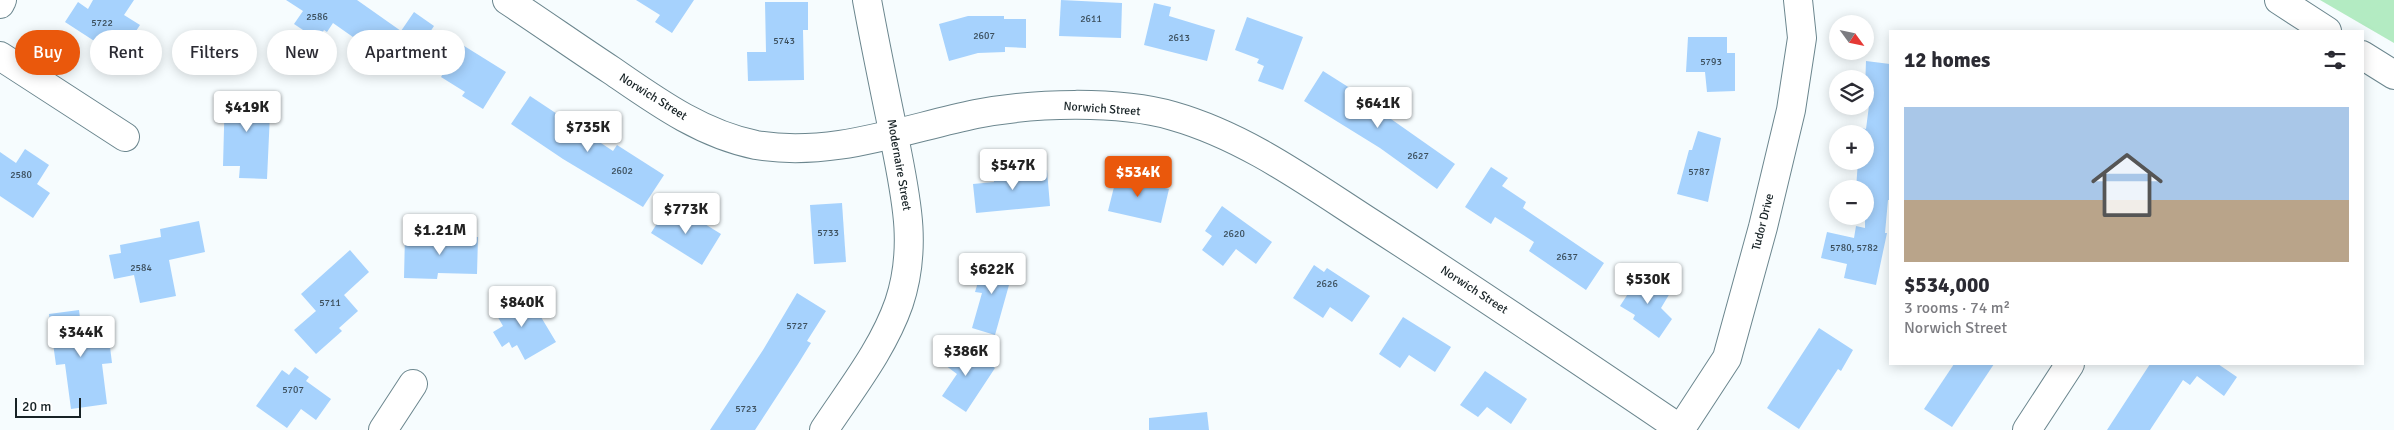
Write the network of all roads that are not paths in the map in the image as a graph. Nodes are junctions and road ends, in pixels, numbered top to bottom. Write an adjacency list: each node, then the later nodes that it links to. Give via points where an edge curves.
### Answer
1 (2, 0): 5 (street)
2 (507, 0): 11 (street, Norwich Street, via 676,114 714,132 755,144 788,148 822,147)
3 (867, 0): 11 (street, Modernaire Street)
4 (1798, 0): 17 (street, Tudor Drive, via 1802,38 1791,110 1730,348 1727,358)
5 (0, 4)
6 (2289, 15): 7 (street)
7 (2325, 30)
8 (0, 56): 12 (street)
9 (2364, 56): 10 (street)
10 (2394, 75)
11 (894, 135): 16 (street, Modernaire Street, via 906,196 910,245 907,273 899,303 883,340); 17 (street, Norwich Street, via 977,114 1037,106 1122,107 1172,115 1252,147 1482,294)
12 (125, 137)
13 (2069, 365): 18 (street)
14 (414, 384): 15 (street)
15 (383, 430)
16 (824, 430)
17 (1681, 430)
18 (2027, 430)

